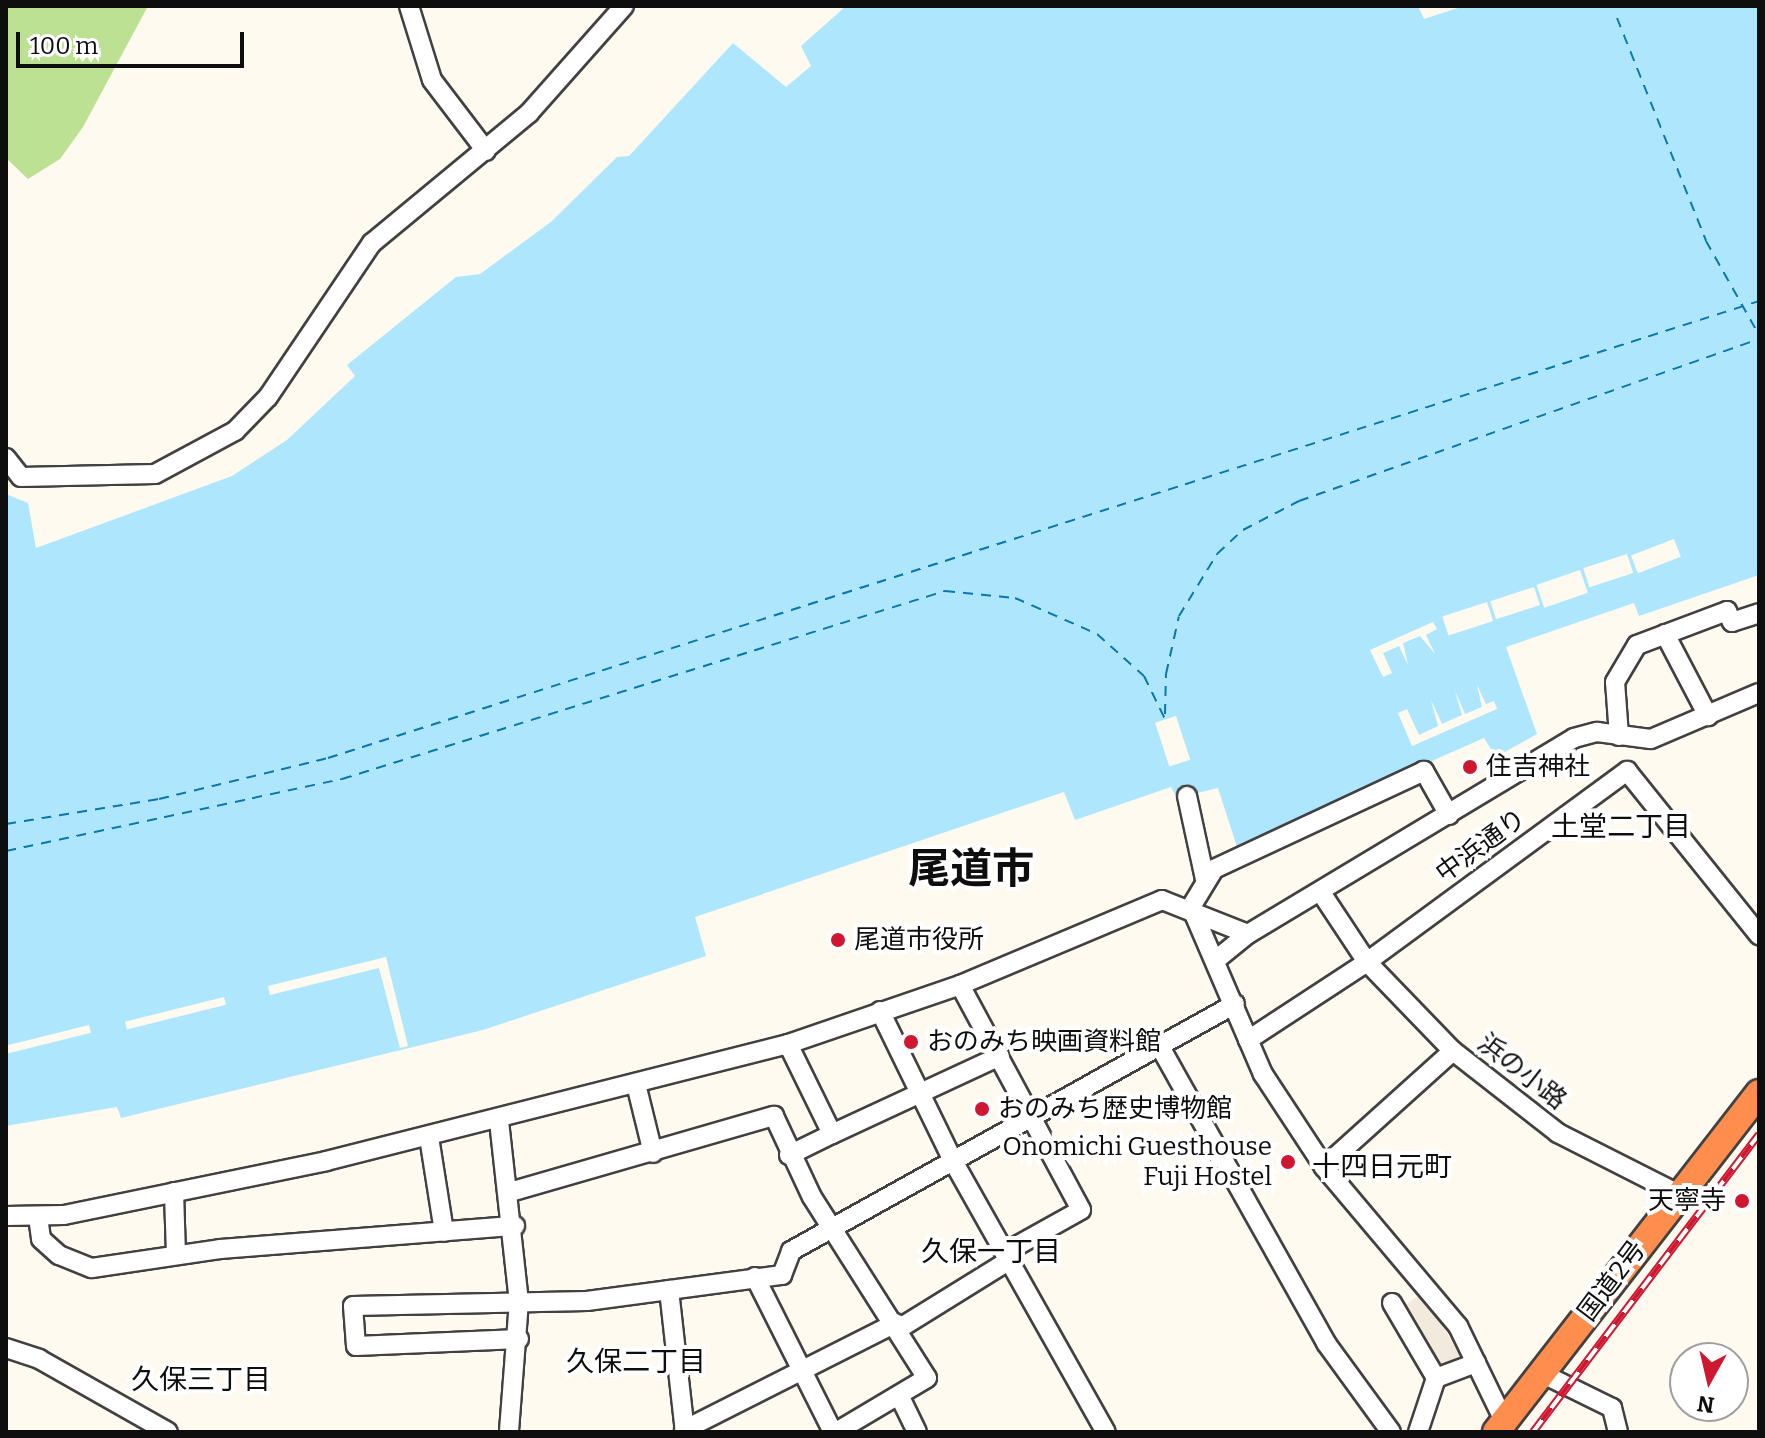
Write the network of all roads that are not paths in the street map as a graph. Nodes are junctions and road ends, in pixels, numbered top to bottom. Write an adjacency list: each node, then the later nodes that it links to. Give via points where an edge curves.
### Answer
1 (409, 6): 3 (street, via 432,80)
2 (624, 6): 3 (street, via 529,113)
3 (486, 151): 4 (street, via 372,243 268,397 235,431 155,474 21,477)
4 (6, 458)
5 (1759, 613): 6 (street, via 1732,622 1727,611)
6 (1665, 634): 8 (street); 9 (street, via 1637,645 1615,682)
7 (1759, 693): 8 (street)
8 (1708, 716): 9 (street, via 1651,739)
9 (1625, 736): 10 (street); 12 (street, via 1574,738)
10 (1627, 771): 17 (street); 19 (street, 中浜通り)
11 (1187, 796): 13 (street)
12 (1449, 815): 13 (street, via 1424,771 1214,869); 14 (street)
13 (1205, 879): 15 (street)
14 (1322, 894): 16 (street); 19 (street, 浜の小路)
15 (1191, 907): 16 (street); 18 (street); 20 (street, via 1162,900)
16 (1248, 934): 18 (street)
17 (1759, 935)
18 (1217, 959): 21 (street)
19 (1367, 962): 23 (street, 中浜通り); 26 (street, 浜の小路)
20 (960, 985): 22 (street); 27 (street)
21 (1235, 1004): 23 (street); 25 (street)
22 (880, 1011): 24 (street); 29 (street)
23 (1248, 1040): 38 (street)
24 (788, 1044): 28 (street); 33 (street)
25 (1159, 1045): 31 (street); 68 (street, via 1326,1343)
26 (1453, 1051): 38 (street); 41 (street, 浜の小路, via 1558,1133)
27 (1000, 1056): 29 (street); 31 (street)
28 (636, 1084): 32 (street); 35 (street)
29 (919, 1092): 33 (street); 37 (street)
30 (1759, 1093): 41 (highway, 国道2号)
31 (1035, 1118): 37 (street); 48 (street, via 1081,1210)
32 (499, 1121): 34 (street); 40 (street)
33 (832, 1134): 36 (street)
34 (429, 1137): 39 (street); 46 (street)
35 (653, 1153): 36 (street, via 774,1116); 40 (street)
36 (789, 1155): 45 (street)
37 (953, 1161): 45 (street); 48 (street)
38 (1324, 1167): 56 (street, via 1427,1282)
39 (174, 1192): 43 (street); 47 (street)
40 (510, 1192): 44 (street)
41 (1678, 1194): 58 (highway, 国道2号)
42 (6, 1216): 43 (street)
43 (38, 1217): 47 (street, via 41,1239 59,1255 92,1268)
44 (515, 1226): 46 (street); 51 (street)
45 (835, 1229): 49 (street, via 791,1251 782,1275); 53 (street)
46 (444, 1232): 47 (street)
47 (176, 1255)
48 (1006, 1257): 53 (street); 67 (street)
49 (755, 1277): 50 (street); 57 (street)
50 (669, 1290): 51 (street, via 587,1301); 62 (street)
51 (519, 1301): 54 (street); 54 (street, via 353,1306 356,1346)
52 (1392, 1303): 59 (street)
53 (898, 1326): 57 (street); 60 (street, via 927,1378)
54 (519, 1339): 64 (street)
55 (6, 1348): 63 (street, via 39,1359)
56 (1476, 1363): 59 (street); 61 (street)
57 (800, 1371): 62 (street); 65 (street)
58 (1543, 1374): 61 (highway, 国道2号); 70 (street, via 1612,1408)
59 (1436, 1378): 69 (street)
60 (899, 1395): 65 (street); 66 (street)
61 (1500, 1427)
62 (685, 1431)
63 (168, 1432)
64 (509, 1432)
65 (835, 1432)
66 (917, 1432)
67 (1106, 1432)
68 (1391, 1432)
69 (1418, 1432)
70 (1618, 1432)

